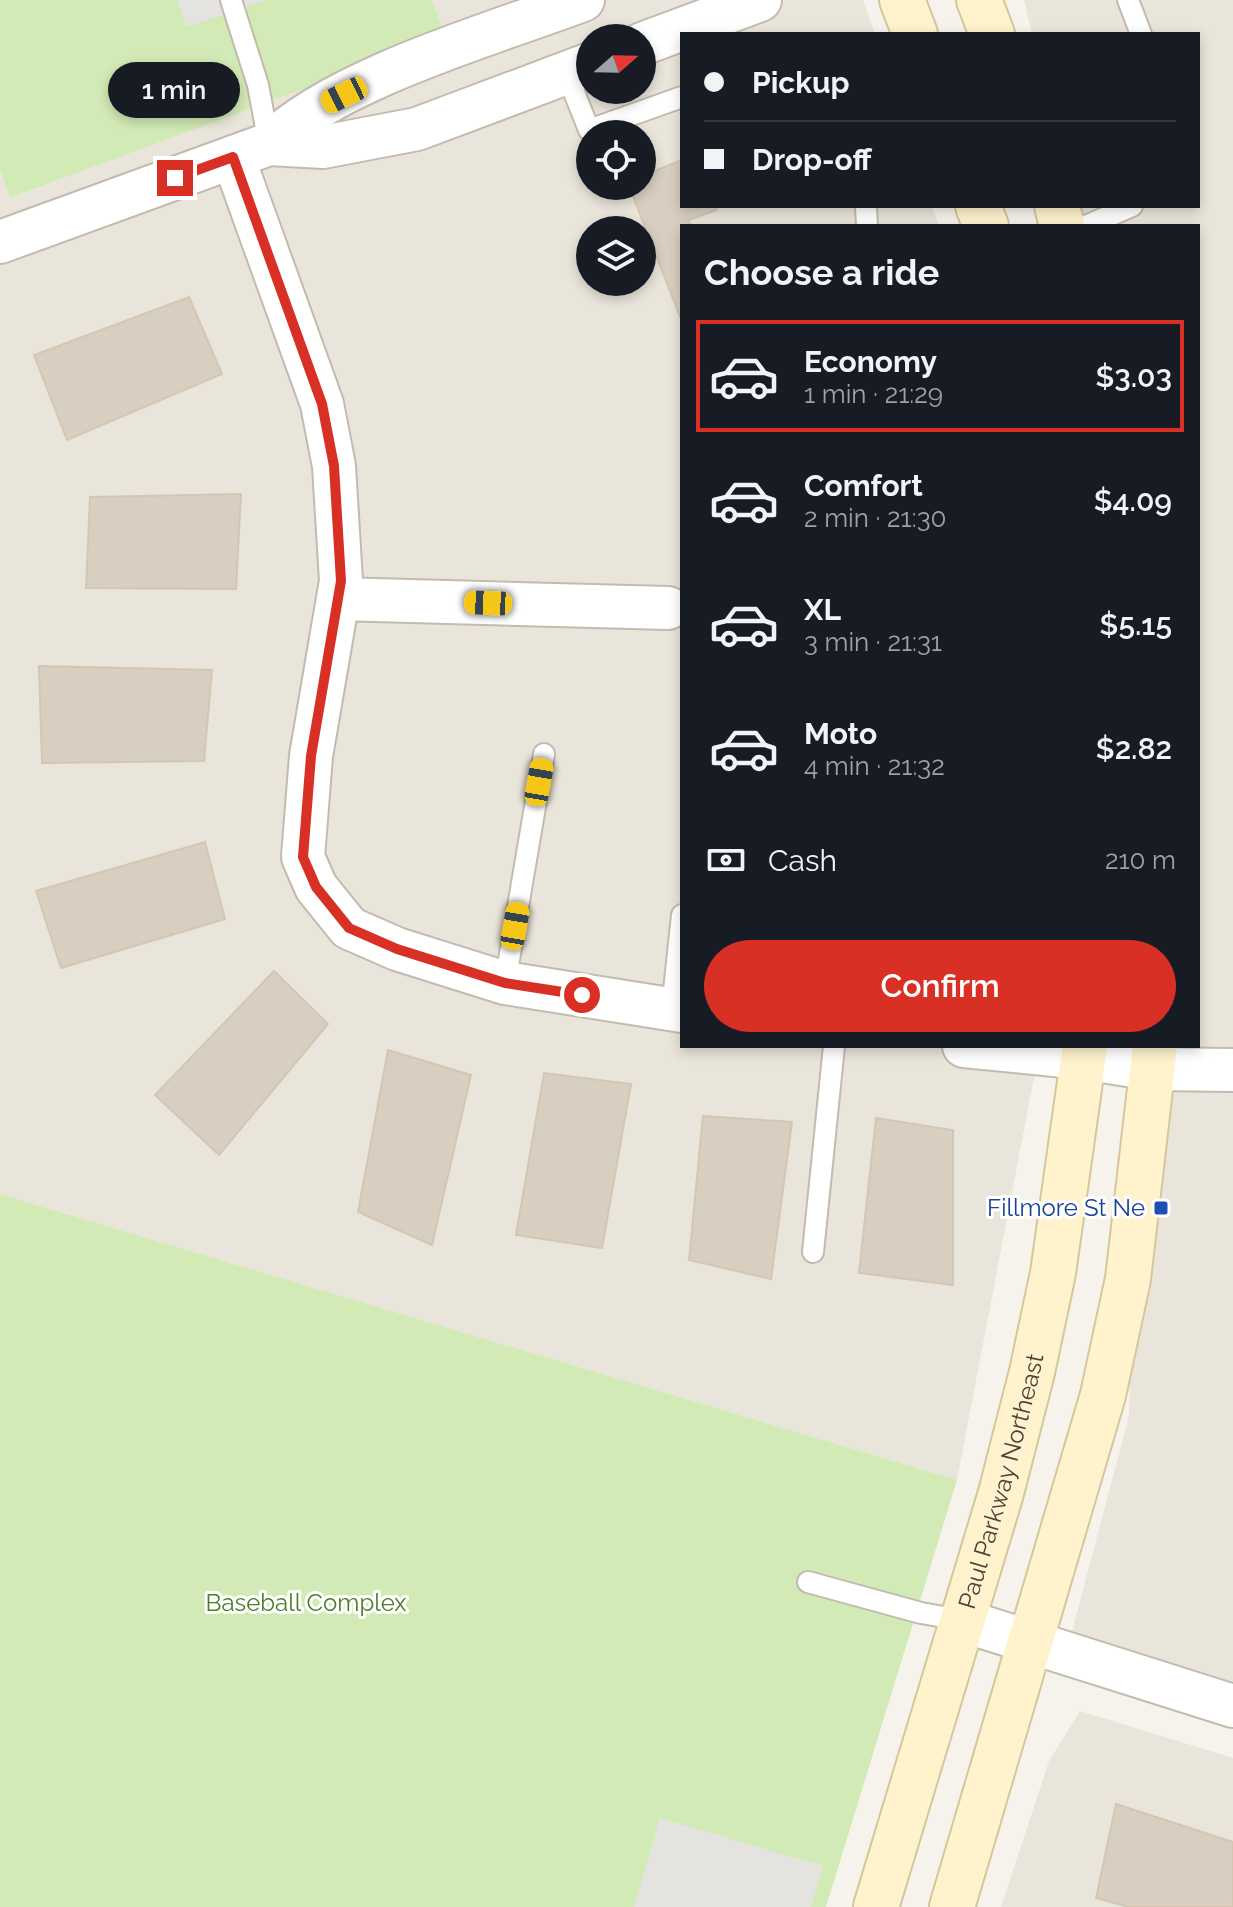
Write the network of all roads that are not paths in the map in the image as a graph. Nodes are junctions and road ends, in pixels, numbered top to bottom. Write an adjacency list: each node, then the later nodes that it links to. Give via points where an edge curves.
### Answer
1 (231, 0): 14 (lane, via 258,85)
2 (583, 0): 14 (street, via 393,71 295,119)
3 (760, 0): 10 (street)
4 (902, 0): 7 (street)
5 (979, 0): 8 (street)
6 (1128, 0): 9 (lane)
7 (914, 32)
8 (991, 32)
9 (1140, 32)
10 (656, 39)
11 (576, 69): 14 (street, via 417,129 323,147)
12 (680, 98): 13 (lane, via 589,130)
13 (584, 104)
14 (251, 150): 17 (street); 18 (street, via 322,404 334,466)
15 (1127, 208): 16 (lane)
16 (1091, 224)
17 (0, 242)
18 (338, 599): 19 (street); 22 (street, via 311,756 303,857 316,887 349,928)
19 (668, 608)
20 (544, 754): 22 (lane)
21 (680, 953): 23 (lane)
22 (505, 983): 23 (street)
23 (677, 1010)
24 (834, 1048): 29 (lane)
25 (1004, 1048): 26 (street)
26 (1084, 1052): 27 (street); 31 (street, Paul Parkway Northeast, via 1053,1273 1032,1372)
27 (1154, 1058): 28 (street); 32 (street, via 1128,1279 1103,1395)
28 (1233, 1070)
29 (813, 1252)
30 (808, 1582): 31 (lane)
31 (961, 1620): 32 (street); 34 (street, Paul Parkway Northeast)
32 (1031, 1643): 33 (street); 35 (street)
33 (1233, 1706)
34 (876, 1907)
35 (952, 1907)

